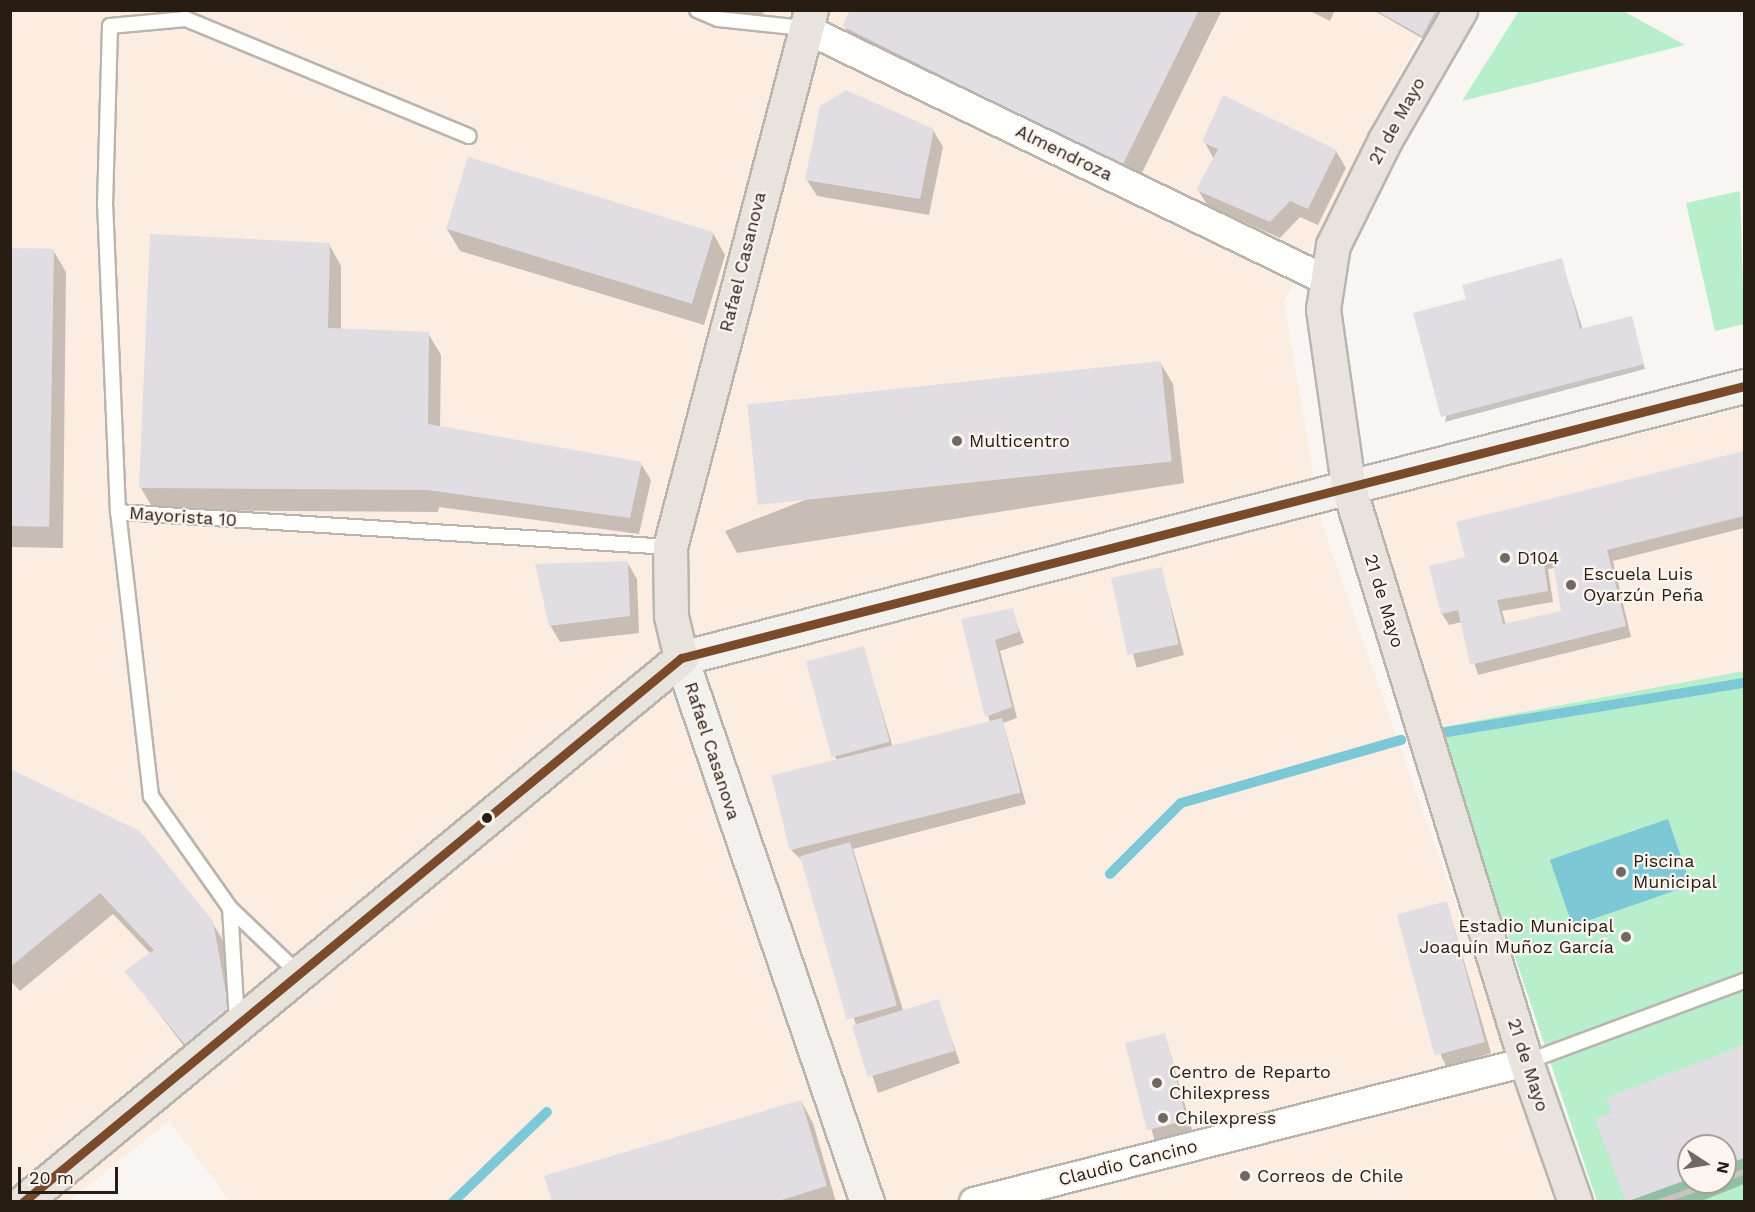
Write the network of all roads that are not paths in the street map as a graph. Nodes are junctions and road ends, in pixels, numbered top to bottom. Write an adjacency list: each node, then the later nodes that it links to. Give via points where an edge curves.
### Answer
1 (697, 10): 3 (lane, via 718,19)
2 (1460, 10): 5 (main road, 21 de Mayo, via 1385,140 1333,245)
3 (807, 19): 5 (street, Almendroza); 9 (main road, Rafael Casanova)
4 (469, 136): 8 (lane, via 186,19 110,26 105,205)
5 (1324, 279): 7 (main road, 21 de Mayo, via 1323,309)
6 (1744, 386): 7 (street)
7 (1348, 486): 10 (street); 15 (main road, 21 de Mayo)
8 (118, 512): 9 (lane, Mayorista 10); 11 (lane, Mayorista 10, via 151,796)
9 (670, 547): 10 (main road, Rafael Casanova, via 671,616)
10 (681, 658): 12 (main road); 17 (street, Rafael Casanova)
11 (230, 908): 12 (lane, Mayorista 10); 14 (lane)
12 (297, 972): 14 (main road)
13 (1744, 981): 15 (lane)
14 (237, 1022): 16 (main road)
15 (1526, 1062): 18 (street, Claudio Cancino); 19 (main road, 21 de Mayo)
16 (23, 1202)
17 (867, 1202)
18 (974, 1202)
19 (1575, 1202)

